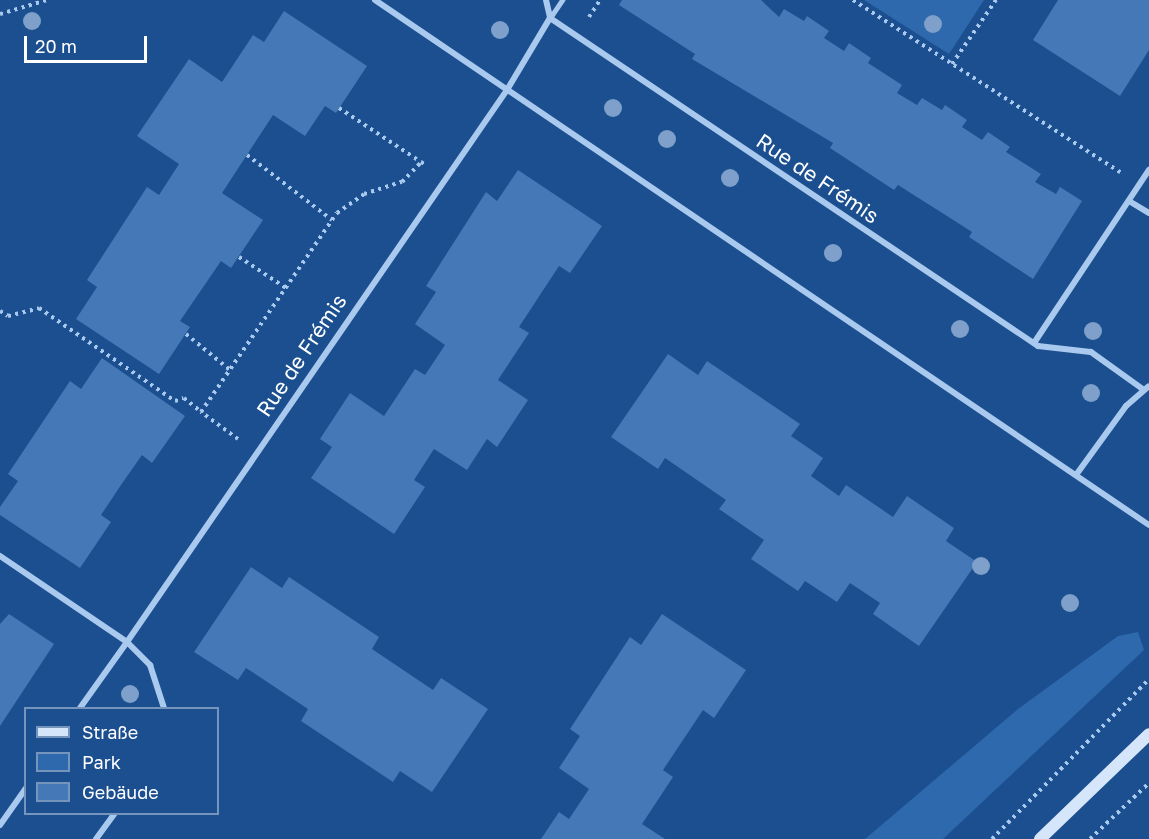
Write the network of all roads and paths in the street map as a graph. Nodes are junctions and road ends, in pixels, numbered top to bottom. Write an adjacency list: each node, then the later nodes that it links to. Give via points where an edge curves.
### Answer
1 (47, 0): 7 (path)
2 (375, 0): 10 (street)
3 (546, 0): 8 (street)
4 (562, 0): 8 (lane)
5 (853, 0): 9 (path)
6 (996, 0): 9 (path)
7 (0, 14)
8 (550, 18): 10 (street, Rue de Frémis); 24 (street, Rue de Frémis)
9 (952, 64): 16 (path)
10 (507, 90): 15 (street, Rue de Frémis); 29 (street)
11 (339, 108): 13 (path)
12 (247, 155): 19 (path)
13 (421, 162): 15 (path); 19 (path, via 402,182 346,203)
14 (1149, 170): 16 (street)
15 (442, 177): 28 (street, Rue de Frémis)
16 (1140, 184): 17 (street)
17 (1129, 201): 18 (street); 24 (street)
18 (1149, 213)
19 (332, 220): 21 (path)
20 (238, 257): 21 (path)
21 (286, 288): 25 (path)
22 (0, 311): 27 (path, via 8,316 39,308 175,401 184,398)
23 (186, 334): 25 (path)
24 (1034, 343): 26 (street, Rue de Frémis, via 1046,350 1091,352)
25 (230, 370): 27 (path)
26 (1146, 388): 29 (street)
27 (201, 412): 28 (path)
28 (256, 451): 32 (street, Rue de Frémis)
29 (1076, 475): 30 (street)
30 (1149, 525)
31 (0, 556): 32 (street)
32 (127, 642): 34 (street, Rue de Frémis); 35 (street, via 150,665)
33 (1149, 680): 42 (path)
34 (81, 707)
35 (164, 707)
36 (1149, 734): 43 (main road)
37 (1149, 783): 44 (path)
38 (24, 791): 40 (street)
39 (113, 815): 41 (street)
40 (0, 825)
41 (96, 839)
42 (992, 839)
43 (1040, 839)
44 (1090, 839)

